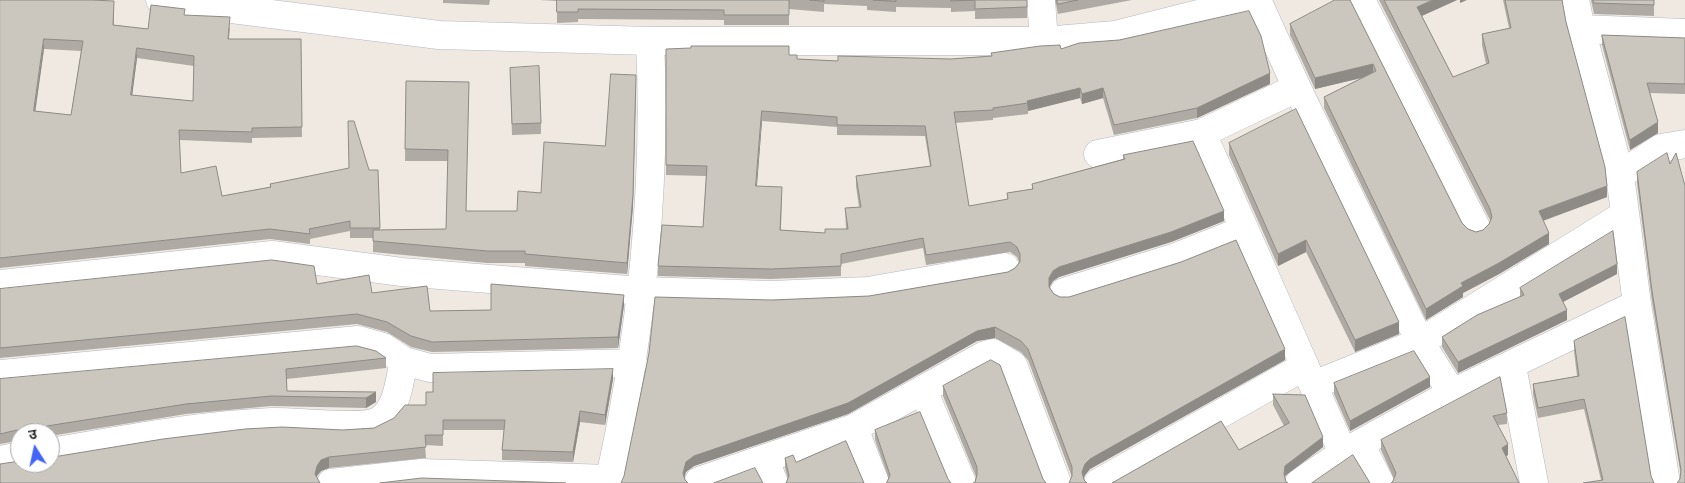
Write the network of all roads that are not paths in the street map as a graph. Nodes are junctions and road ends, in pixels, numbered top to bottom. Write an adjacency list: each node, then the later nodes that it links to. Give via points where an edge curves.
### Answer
1 (160, 0): 8 (street, via 439,35)
2 (1041, 0): 9 (street)
3 (1256, 0): 9 (street, via 1115,35); 10 (street)
4 (1361, 0): 16 (street)
5 (1574, 0): 6 (street)
6 (1582, 29): 7 (street); 14 (street)
7 (1685, 33)
8 (650, 41): 9 (street); 20 (street, via 653,110)
9 (1044, 41)
10 (1297, 88): 11 (street); 23 (street)
11 (1202, 133): 13 (street); 17 (street)
12 (1685, 144): 14 (street, via 1661,148)
13 (1098, 154)
14 (1620, 175): 15 (street)
15 (1624, 215): 22 (street); 23 (street)
16 (1476, 227)
17 (1244, 230): 21 (street, via 1176,258); 28 (street)
18 (1005, 267): 20 (street, via 868,291 771,295)
19 (0, 284): 20 (street, via 272,255 402,272)
20 (641, 291): 25 (street)
21 (1064, 292)
22 (1637, 304): 26 (street); 45 (street)
23 (1420, 342): 28 (street); 30 (street)
24 (404, 361): 25 (street, via 430,368); 27 (street, via 383,347 358,340); 33 (street, via 395,399 387,415 375,423 318,425 274,422 197,429)
25 (633, 363): 35 (street)
26 (1512, 366): 30 (street); 44 (street)
27 (0, 374)
28 (1309, 376): 32 (street); 41 (street)
29 (922, 390): 31 (street); 39 (street); 40 (street, via 984,354 993,353 1013,365)
30 (1452, 393): 32 (street)
31 (854, 428): 34 (street); 38 (street)
32 (1351, 448): 42 (street); 43 (street)
33 (60, 450)
34 (770, 471): 37 (street, via 699,480)
35 (610, 481): 36 (street, via 421,474)
36 (331, 483)
37 (699, 483)
38 (874, 483)
39 (962, 483)
40 (1057, 483)
41 (1098, 483)
42 (1299, 483)
43 (1380, 483)
44 (1534, 483)
45 (1666, 483)

